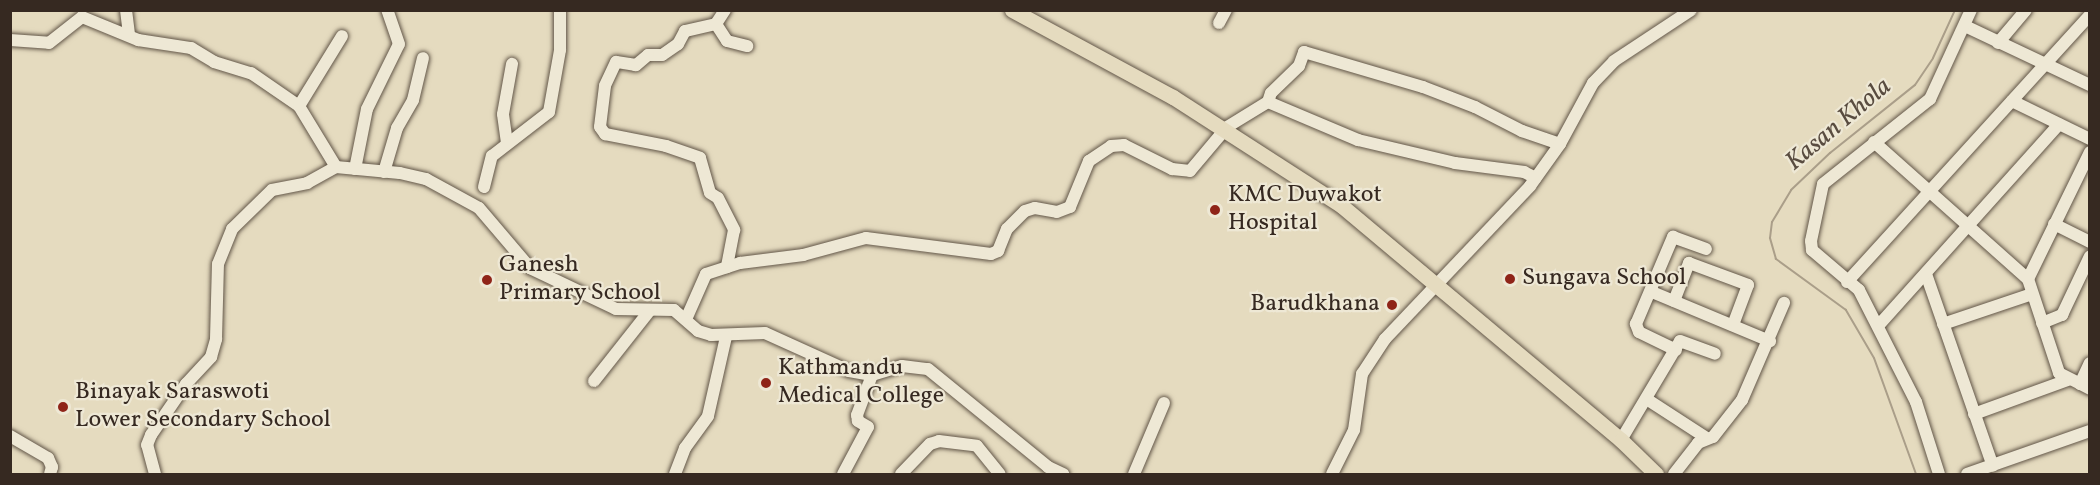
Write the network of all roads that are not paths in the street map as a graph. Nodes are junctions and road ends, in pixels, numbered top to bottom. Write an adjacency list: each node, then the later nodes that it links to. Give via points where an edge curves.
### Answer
1 (126, 10): 15 (street)
2 (387, 10): 35 (street, via 399,44 367,109)
3 (560, 10): 30 (street, via 560,50 549,112)
4 (725, 10): 13 (street)
5 (1012, 10): 28 (main road, via 1173,97)
6 (1226, 10): 12 (street)
7 (1691, 10): 32 (street, via 1593,83)
8 (1971, 10): 14 (street)
9 (2026, 10): 18 (street)
10 (79, 14): 15 (street); 17 (street, via 49,43)
11 (2090, 15): 22 (street)
12 (1220, 23)
13 (716, 24): 19 (street, via 727,41); 45 (street, via 690,27 678,44 662,55 648,55 636,65 616,62 605,86 600,127 605,134 700,158 710,193 718,198 734,230)
14 (1965, 26): 18 (street); 31 (street, via 1930,99)
15 (129, 35): 26 (street, via 138,40 192,48 214,63 250,73)
16 (342, 36): 26 (street)
17 (10, 40)
18 (1998, 43): 22 (street)
19 (747, 46)
20 (423, 58): 36 (street, via 413,100 397,128)
21 (513, 64): 30 (street, via 503,114)
22 (2046, 64): 23 (street); 24 (street)
23 (2090, 85)
24 (2012, 101): 27 (street); 39 (street)
25 (1268, 102): 28 (street); 32 (street, via 1271,93 1286,82 1308,52 1423,87); 37 (street, via 1358,140 1455,163 1524,172)
26 (299, 106): 34 (street)
27 (2059, 124): 29 (street); 41 (street)
28 (1224, 132): 45 (street, via 1198,164 1184,172 1124,145 1102,151 1082,172 1070,207 1057,212 1025,211 1007,229 998,251 991,254 866,238 803,255); 49 (main road, via 1342,206)
29 (2090, 140)
30 (507, 142): 38 (street, via 489,160)
31 (1874, 142): 39 (street); 48 (street, via 1830,176 1818,206 1812,250)
32 (1560, 144): 37 (street)
33 (2090, 152): 40 (street)
34 (336, 167): 35 (street); 77 (street, via 307,183 272,190 232,229 218,264 216,339 211,357 186,384 151,435 147,445)
35 (355, 169): 36 (street)
36 (384, 172): 54 (street, via 426,179 478,208 530,268 616,309)
37 (1536, 178): 49 (street)
38 (484, 187)
39 (1929, 192): 41 (street); 48 (street)
40 (2054, 224): 42 (street); 47 (street)
41 (1968, 226): 46 (street); 47 (street)
42 (2090, 243)
43 (1706, 249): 50 (street, via 1673,237)
44 (2090, 256): 56 (street, via 2062,315)
45 (727, 267): 55 (street, via 702,278)
46 (1926, 274): 57 (street); 59 (street)
47 (2028, 279): 51 (street)
48 (1847, 282): 59 (street, via 1859,290)
49 (1438, 284): 74 (main road); 84 (street, via 1410,311 1368,363 1362,374 1354,430)
50 (1652, 292): 52 (street); 62 (street, via 1637,329)
51 (2032, 294): 56 (street); 57 (street)
52 (1674, 301): 58 (street); 58 (street, via 1689,263 1748,285)
53 (1784, 303): 61 (street)
54 (650, 310): 55 (street, via 674,310); 66 (street)
55 (687, 317): 60 (street, via 699,331)
56 (2042, 323): 67 (street, via 2059,373)
57 (1943, 324): 70 (street)
58 (1733, 325): 61 (street)
59 (1878, 326): 87 (street, via 1916,402)
60 (726, 337): 65 (street, via 765,333 849,371); 78 (street, via 708,416 685,448)
61 (1770, 340): 73 (street, via 1742,400 1713,437)
62 (1676, 350): 63 (street, via 1680,341); 68 (street)
63 (1715, 354)
64 (2090, 363): 67 (street)
65 (872, 375): 79 (street, via 857,415 858,421 868,427); 82 (street, via 903,366 928,369 1048,467)
66 (594, 381)
67 (2079, 384): 70 (street)
68 (1648, 400): 73 (street); 74 (street)
69 (1164, 403): 83 (street)
70 (1974, 414): 75 (street)
71 (2090, 431): 75 (street)
72 (10, 436): 76 (street, via 48,458)
73 (1705, 437): 86 (street)
74 (1621, 440): 85 (main road)
75 (1993, 466): 88 (street)
76 (50, 474)
77 (155, 474)
78 (675, 474)
79 (843, 474)
80 (901, 474): 81 (street, via 930,444 939,441 977,446)
81 (1000, 474)
82 (1063, 474)
83 (1134, 474)
84 (1332, 474)
85 (1656, 474)
86 (1674, 474)
87 (1939, 474)
88 (1967, 474)

